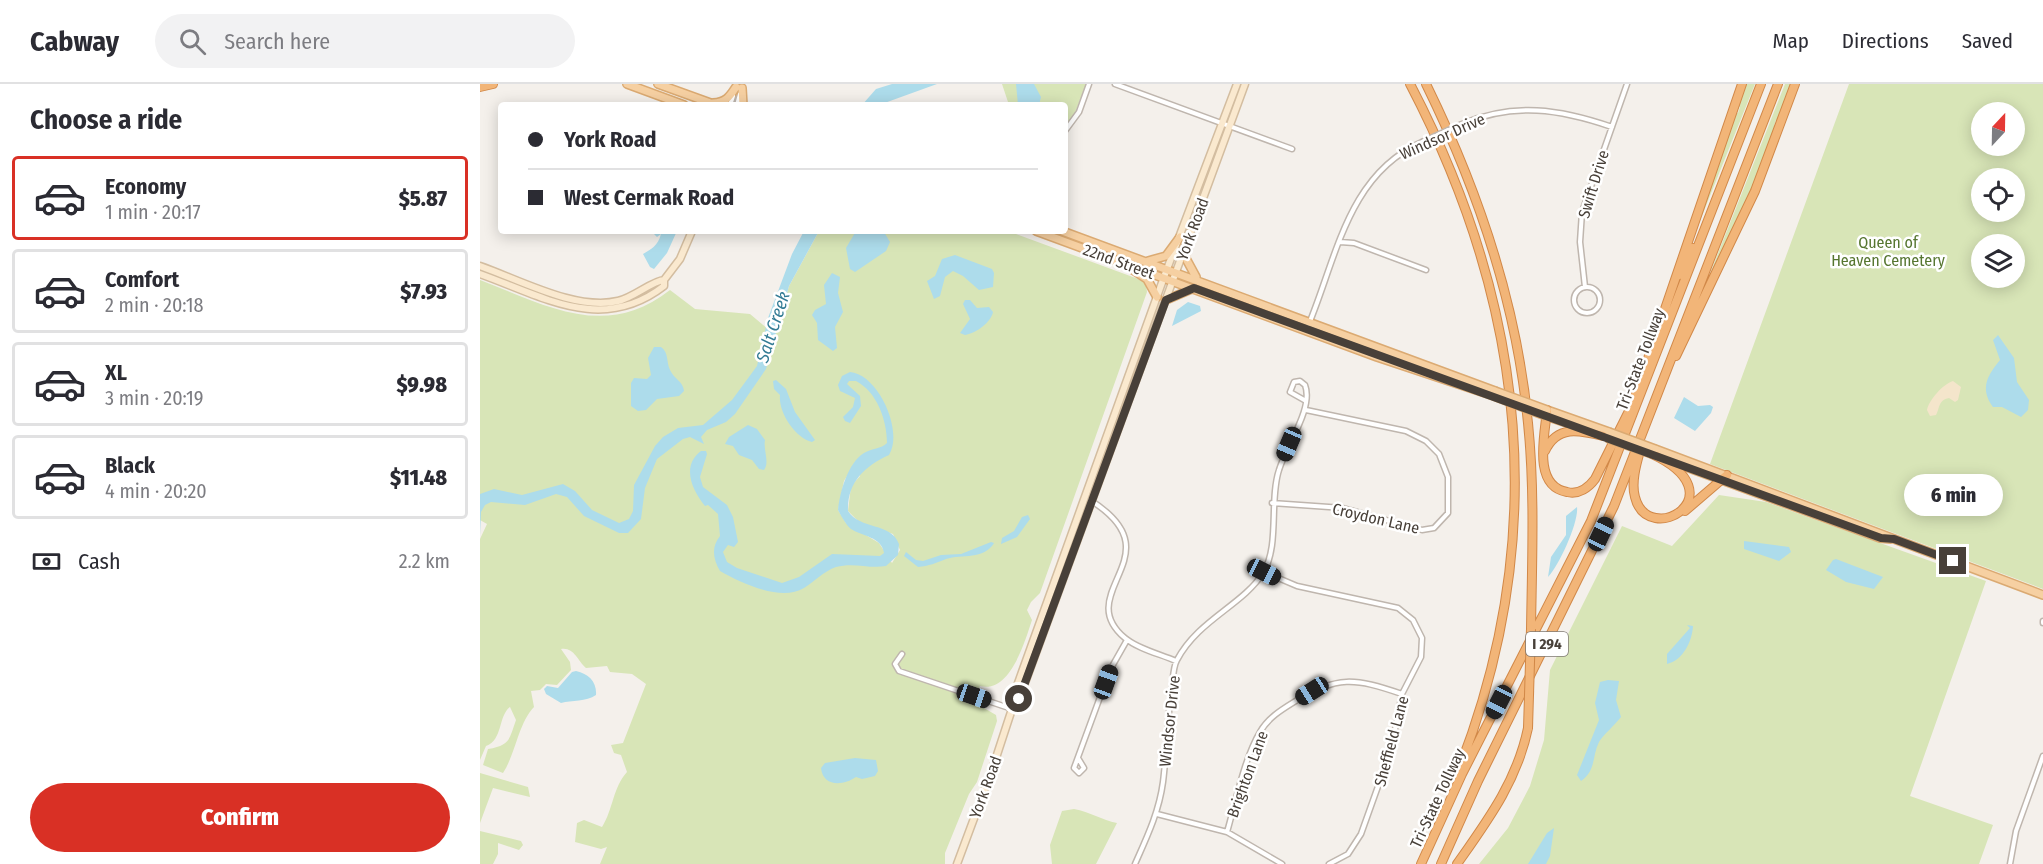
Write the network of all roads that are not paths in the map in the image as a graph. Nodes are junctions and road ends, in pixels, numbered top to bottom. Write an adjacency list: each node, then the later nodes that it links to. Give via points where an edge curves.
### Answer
1 (492, 84): 16 (highway)
2 (627, 84): 17 (main road)
3 (658, 84): 18 (main road)
4 (1089, 84): 24 (street, via 1079,112)
5 (1115, 84): 23 (street)
6 (1237, 84): 23 (main road, York Road)
7 (1245, 84): 23 (main road, York Road)
8 (1410, 84): 79 (highway, via 1456,186 1486,278 1506,366 1516,465 1513,558 1500,640 1480,710)
9 (1426, 84): 87 (highway, bridge, via 1456,147 1499,274 1517,349 1530,450 1528,728 1506,792)
10 (1628, 84): 25 (street, Swift Drive)
11 (1742, 84): 49 (highway)
12 (1761, 84): 27 (highway, Tri-State Tollway / I 294)
13 (1778, 84): 52 (highway, Tri-State Tollway / I 294)
14 (1795, 84): 52 (highway, via 1755,191)
15 (740, 86): 19 (main road); 20 (street); 21 (street); 22 (main road)
16 (480, 87)
17 (676, 102)
18 (708, 102)
19 (722, 102)
20 (732, 102)
21 (737, 102)
22 (743, 102)
23 (1226, 124): 26 (street); 31 (main road, York Road); 33 (main road, York Road)
24 (1068, 127)
25 (1612, 127): 32 (street, Windsor Drive, bridge, via 1572,114 1532,109 1499,112 1462,124 1396,156 1373,176 1356,202); 45 (street, Swift Drive, via 1582,212 1580,242)
26 (1292, 149)
27 (1704, 232): 49 (highway); 62 (highway, Tri-State Tollway / I 294)
28 (1068, 233): 34 (main road, 22nd Street)
29 (691, 234): 43 (main road, via 677,266)
30 (1044, 234): 35 (main road, 22nd Street)
31 (1180, 237): 34 (main road, via 1162,258); 37 (main road, York Road)
32 (1340, 242): 38 (street, via 1354,243); 50 (street, Windsor Drive)
33 (1183, 253): 39 (main road, York Road); 42 (main road)
34 (1139, 260): 37 (main road, 22nd Street)
35 (1121, 262): 41 (main road, 22nd Street); 47 (main road, via 1147,279)
36 (480, 266): 43 (main road, via 568,298 593,303 625,299)
37 (1168, 269): 39 (main road, 22nd Street); 41 (main road, York Road)
38 (1426, 270)
39 (1176, 272): 42 (main road, 22nd Street); 44 (main road, York Road)
40 (480, 274): 43 (main road, via 568,306 596,311 634,305 664,286)
41 (1164, 277): 44 (main road, 22nd Street); 47 (main road, York Road)
42 (1198, 279): 50 (main road, 22nd Street)
43 (664, 280)
44 (1173, 280): 46 (main road, 22nd Street); 48 (main road, York Road)
45 (1585, 287): 45 (street, Swift Drive, via 1576,293 1574,303 1580,311 1588,313 1596,309 1599,298 1596,291)
46 (1194, 288): 48 (main road); 51 (main road, 22nd Street)
47 (1157, 297): 64 (main road, York Road)
48 (1166, 300): 65 (main road, York Road)
49 (1664, 305): 55 (highway)
50 (1310, 321): 51 (street, Windsor Drive); 53 (main road, 22nd Street)
51 (1306, 330): 53 (main road, 22nd Street)
52 (1658, 393): 58 (highway, Tri-State Tollway / I 294)
53 (1495, 394): 57 (main road, 22nd Street, bridge)
54 (1306, 401): 54 (street, via 1305,385 1294,382 1290,392); 56 (street)
55 (1630, 409): 61 (highway, via 1599,472 1585,489 1567,492 1553,485 1546,474); 62 (highway)
56 (1306, 410): 66 (street, via 1282,460); 66 (street, Croydon Lane, via 1406,431 1426,441 1439,454 1445,469 1450,491 1448,513 1434,528 1422,530 1343,508)
57 (1546, 413): 59 (main road, 22nd Street); 61 (highway)
58 (1647, 422): 67 (highway, via 1635,474 1635,499 1651,516); 86 (highway, Tri-State Tollway / I 294, via 1603,530)
59 (1607, 435): 60 (main road, 22nd Street, bridge); 61 (highway, via 1561,432 1552,439)
60 (1654, 452): 63 (main road, 22nd Street); 67 (highway, via 1681,470 1689,485 1687,502)
61 (1544, 456)
62 (1611, 470): 79 (highway, Tri-State Tollway / I 294, via 1580,545)
63 (1726, 478): 67 (highway); 69 (main road, 22nd Street)
64 (1085, 496): 65 (street); 74 (main road, York Road)
65 (1092, 501): 70 (street, via 1115,517 1127,542 1127,559 1108,605 1111,621); 74 (main road, York Road)
66 (1272, 503): 68 (street, via 1270,549)
67 (1676, 516)
68 (1264, 572): 72 (street, Windsor Drive, via 1201,628); 73 (street, Sheffield Lane, via 1288,583 1395,607 1410,616 1420,629 1423,647)
69 (2043, 595)
70 (1127, 640): 72 (street); 76 (street, via 1110,670)
71 (902, 654): 74 (street, via 895,664 903,673)
72 (1176, 661): 77 (street, Windsor Drive)
73 (1402, 694): 78 (street, Brighton Lane, via 1366,682 1340,681 1322,686 1272,717 1257,737); 84 (street, Sheffield Lane, via 1391,750 1359,840 1348,854)
74 (1012, 709): 81 (main road, York Road)
75 (2043, 756): 80 (street, via 2017,827)
76 (1078, 758)
77 (1157, 814): 78 (street); 82 (street, Windsor Drive)
78 (1227, 832): 83 (street)
79 (1434, 832): 85 (highway, Tri-State Tollway / I 294)
80 (2012, 863)
81 (957, 864)
82 (1135, 864)
83 (1282, 864)
84 (1329, 864)
85 (1421, 864)
86 (1441, 864)
87 (1457, 864)

